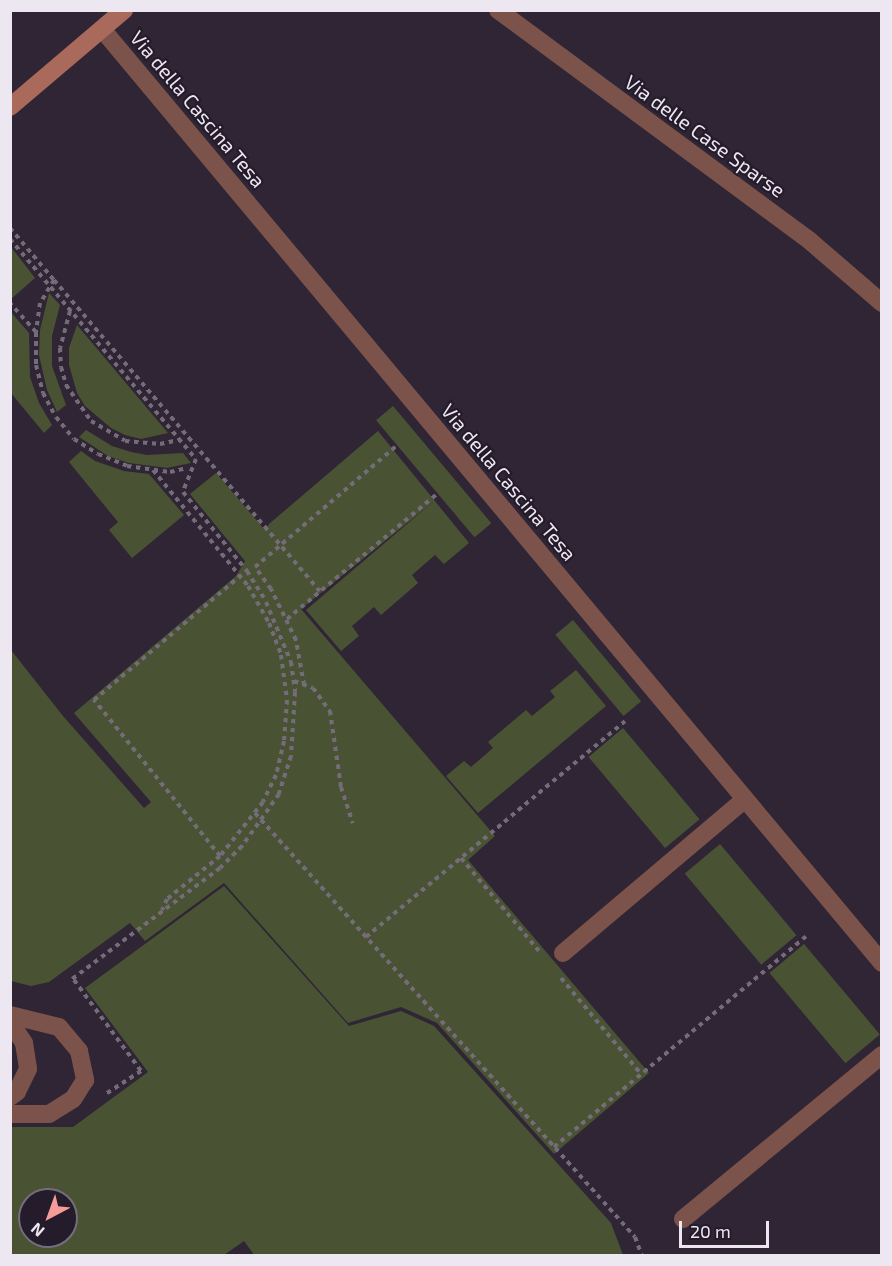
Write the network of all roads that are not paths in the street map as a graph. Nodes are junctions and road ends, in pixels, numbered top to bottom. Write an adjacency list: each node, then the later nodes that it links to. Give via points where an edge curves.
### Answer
1 (124, 10): 3 (street)
2 (498, 10): 5 (street, Via delle Case Sparse, via 810,241)
3 (102, 29): 4 (street); 6 (street, Via della Cascina Tesa)
4 (10, 107)
5 (882, 303)
6 (745, 799): 7 (street); 8 (street, Via della Cascina Tesa)
7 (563, 953)
8 (882, 963)
9 (10, 1015): 13 (street, via 59,1028 79,1051 85,1080 73,1099 49,1114)
10 (10, 1022): 12 (street, via 24,1043 28,1069 17,1092)
11 (882, 1055): 14 (street)
12 (10, 1097)
13 (10, 1114)
14 (683, 1219)

